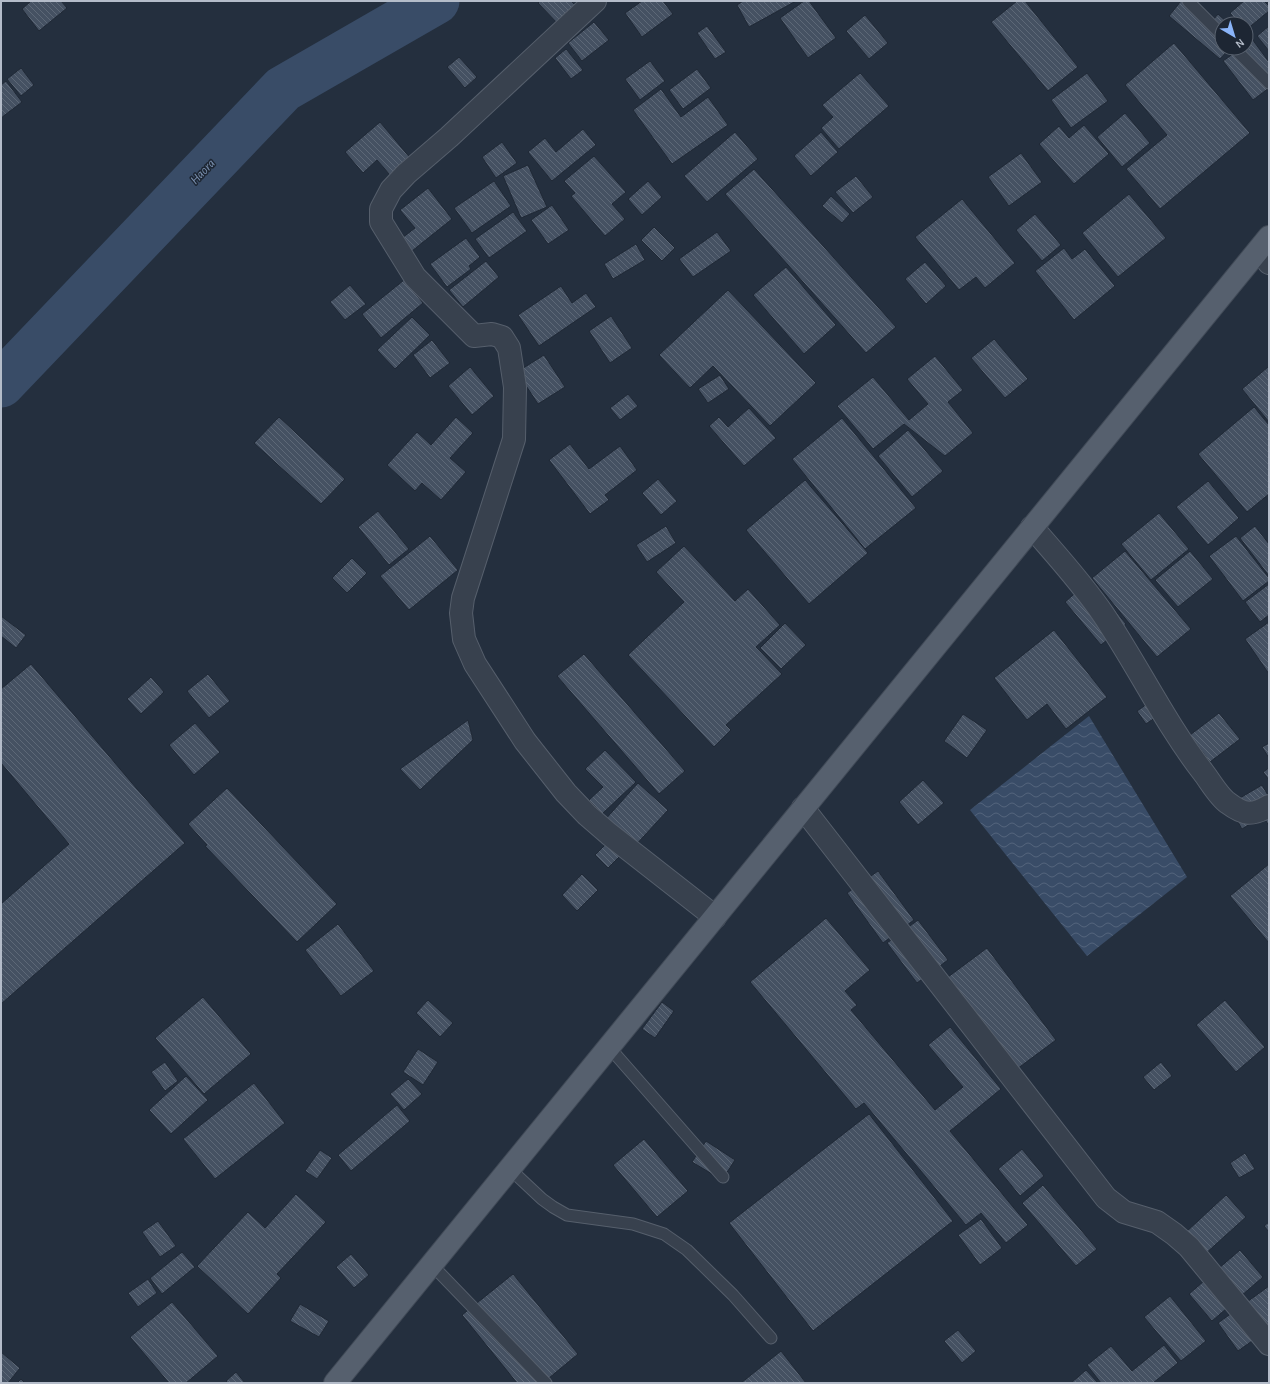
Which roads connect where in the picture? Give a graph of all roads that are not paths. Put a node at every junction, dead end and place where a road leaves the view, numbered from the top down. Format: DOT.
graph roads {
  1 [pos="595,1"];
  2 [pos="1188,1"];
  3 [pos="1214,27"];
  4 [pos="1242,56"];
  5 [pos="1269,83"];
  6 [pos="1266,250"];
  7 [pos="1032,528"];
  8 [pos="1269,806"];
  9 [pos="803,808"];
  10 [pos="715,917"];
  11 [pos="609,1047"];
  12 [pos="510,1169"];
  13 [pos="723,1177"];
  14 [pos="432,1265"];
  15 [pos="771,1338"];
  16 [pos="1269,1344"];
  17 [pos="335,1383"];
  18 [pos="546,1383"];
  1 -- 10 [label="street"];
  2 -- 3 [label="lane"];
  4 -- 5 [label="lane"];
  6 -- 7 [label="main road"];
  7 -- 8 [label="street"];
  7 -- 9 [label="main road"];
  9 -- 10 [label="main road"];
  9 -- 16 [label="street"];
  10 -- 11 [label="main road"];
  11 -- 12 [label="main road"];
  11 -- 13 [label="lane"];
  12 -- 14 [label="main road"];
  12 -- 15 [label="lane"];
  14 -- 17 [label="main road"];
  14 -- 18 [label="lane"];
}
